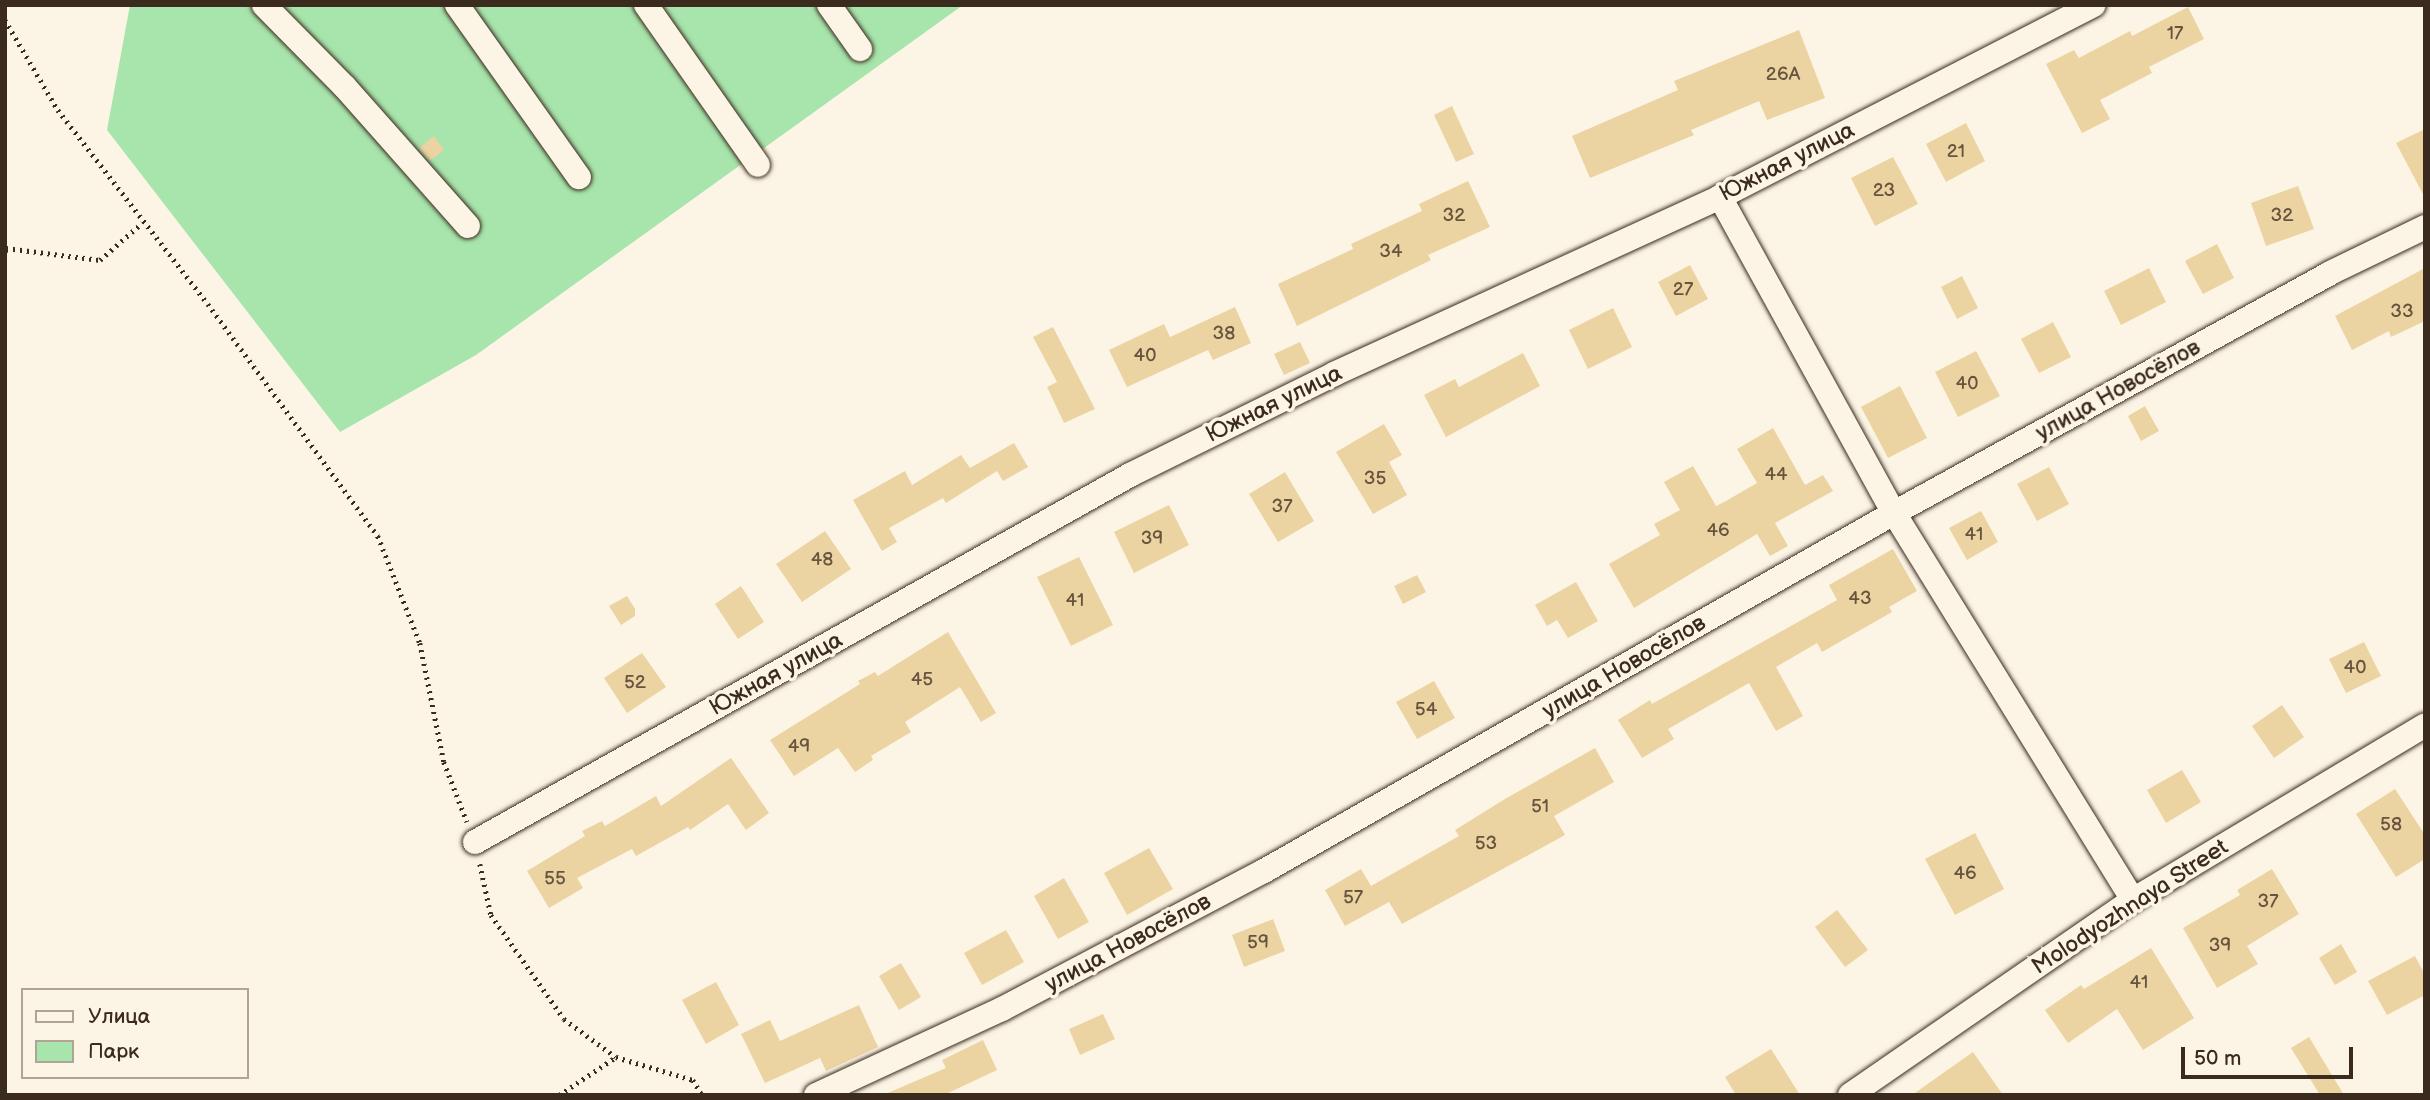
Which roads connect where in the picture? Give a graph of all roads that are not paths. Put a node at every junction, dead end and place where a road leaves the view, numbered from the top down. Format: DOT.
graph roads {
  1 [pos="264,5"];
  2 [pos="457,5"];
  3 [pos="646,5"];
  4 [pos="829,5"];
  5 [pos="2094,5"];
  6 [pos="860,49"];
  7 [pos="758,165"];
  8 [pos="579,177"];
  9 [pos="1720,197"];
  10 [pos="468,226"];
  11 [pos="2425,226"];
  12 [pos="1894,513"];
  13 [pos="2422,733"];
  14 [pos="475,842"];
  15 [pos="2133,900"];
  16 [pos="816,1095"];
  17 [pos="1850,1095"];
  1 -- 10 [label="street"];
  2 -- 8 [label="street"];
  3 -- 7 [label="street"];
  4 -- 6 [label="street"];
  5 -- 9 [label="street, Южная улица"];
  9 -- 12 [label="street"];
  9 -- 14 [label="street, Южная улица"];
  11 -- 12 [label="street, улица Новосёлов"];
  12 -- 15 [label="street"];
  12 -- 16 [label="street, улица Новосёлов"];
  13 -- 15 [label="street, Molodyozhnaya Street"];
  15 -- 17 [label="street, Molodyozhnaya Street"];
}
